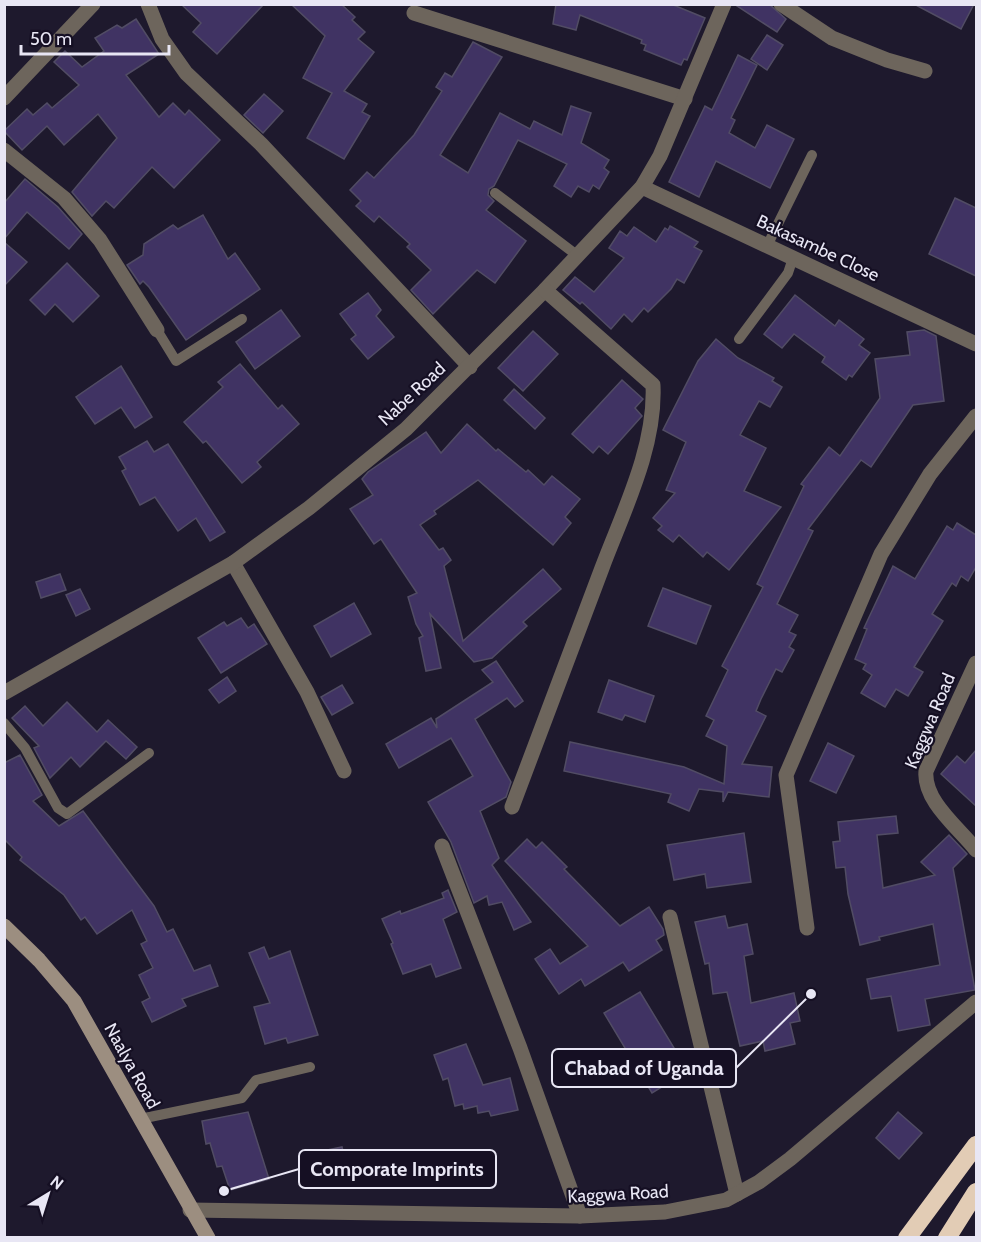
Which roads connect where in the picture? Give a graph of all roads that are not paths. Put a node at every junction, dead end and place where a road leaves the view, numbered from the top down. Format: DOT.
graph roads {
  1 [pos="93,4"];
  2 [pos="148,4"];
  3 [pos="724,4"];
  4 [pos="781,4"];
  5 [pos="414,13"];
  6 [pos="926,71"];
  7 [pos="4,98"];
  8 [pos="685,99"];
  9 [pos="4,150"];
  10 [pos="812,155"];
  11 [pos="642,187"];
  12 [pos="495,193"];
  13 [pos="767,246"];
  14 [pos="578,256"];
  15 [pos="793,258"];
  16 [pos="545,290"];
  17 [pos="242,319"];
  18 [pos="157,330"];
  19 [pos="739,339"];
  20 [pos="976,344"];
  21 [pos="470,367"];
  22 [pos="976,416"];
  23 [pos="233,563"];
  24 [pos="976,663"];
  25 [pos="4,693"];
  26 [pos="4,723"];
  27 [pos="149,753"];
  28 [pos="344,771"];
  29 [pos="512,807"];
  30 [pos="442,846"];
  31 [pos="976,850"];
  32 [pos="670,917"];
  33 [pos="4,926"];
  34 [pos="807,928"];
  35 [pos="976,1002"];
  36 [pos="310,1067"];
  37 [pos="140,1119"];
  38 [pos="976,1145"];
  39 [pos="976,1192"];
  40 [pos="737,1194"];
  41 [pos="190,1210"];
  42 [pos="580,1216"];
  43 [pos="208,1238"];
  44 [pos="907,1238"];
  45 [pos="947,1238"];
  1 -- 7 [label="street"];
  2 -- 21 [label="street"];
  3 -- 8 [label="street, Nabe Road"];
  4 -- 6 [label="street"];
  5 -- 8 [label="street"];
  8 -- 11 [label="street, Nabe Road"];
  9 -- 18 [label="street"];
  10 -- 13 [label="lane"];
  11 -- 13 [label="street, Bakasambe Close"];
  11 -- 14 [label="street, Nabe Road"];
  12 -- 14 [label="lane"];
  13 -- 15 [label="street, Bakasambe Close"];
  14 -- 16 [label="street, Nabe Road"];
  15 -- 19 [label="lane"];
  15 -- 20 [label="street, Bakasambe Close"];
  16 -- 21 [label="street, Nabe Road"];
  16 -- 29 [label="street"];
  17 -- 18 [label="lane"];
  21 -- 23 [label="street, Nabe Road"];
  22 -- 34 [label="street"];
  23 -- 25 [label="street, Nabe Road"];
  23 -- 28 [label="street"];
  24 -- 31 [label="street, Kaggwa Road"];
  26 -- 27 [label="lane"];
  30 -- 42 [label="street"];
  32 -- 40 [label="street"];
  33 -- 37 [label="main road, Naalya Road"];
  35 -- 40 [label="street, Kaggwa Road"];
  36 -- 37 [label="lane"];
  37 -- 41 [label="main road, Naalya Road"];
  38 -- 44 [label="highway"];
  39 -- 45 [label="highway"];
  40 -- 42 [label="street, Kaggwa Road"];
  41 -- 42 [label="street, Kaggwa Road"];
  41 -- 43 [label="main road, Naalya Road"];
}
